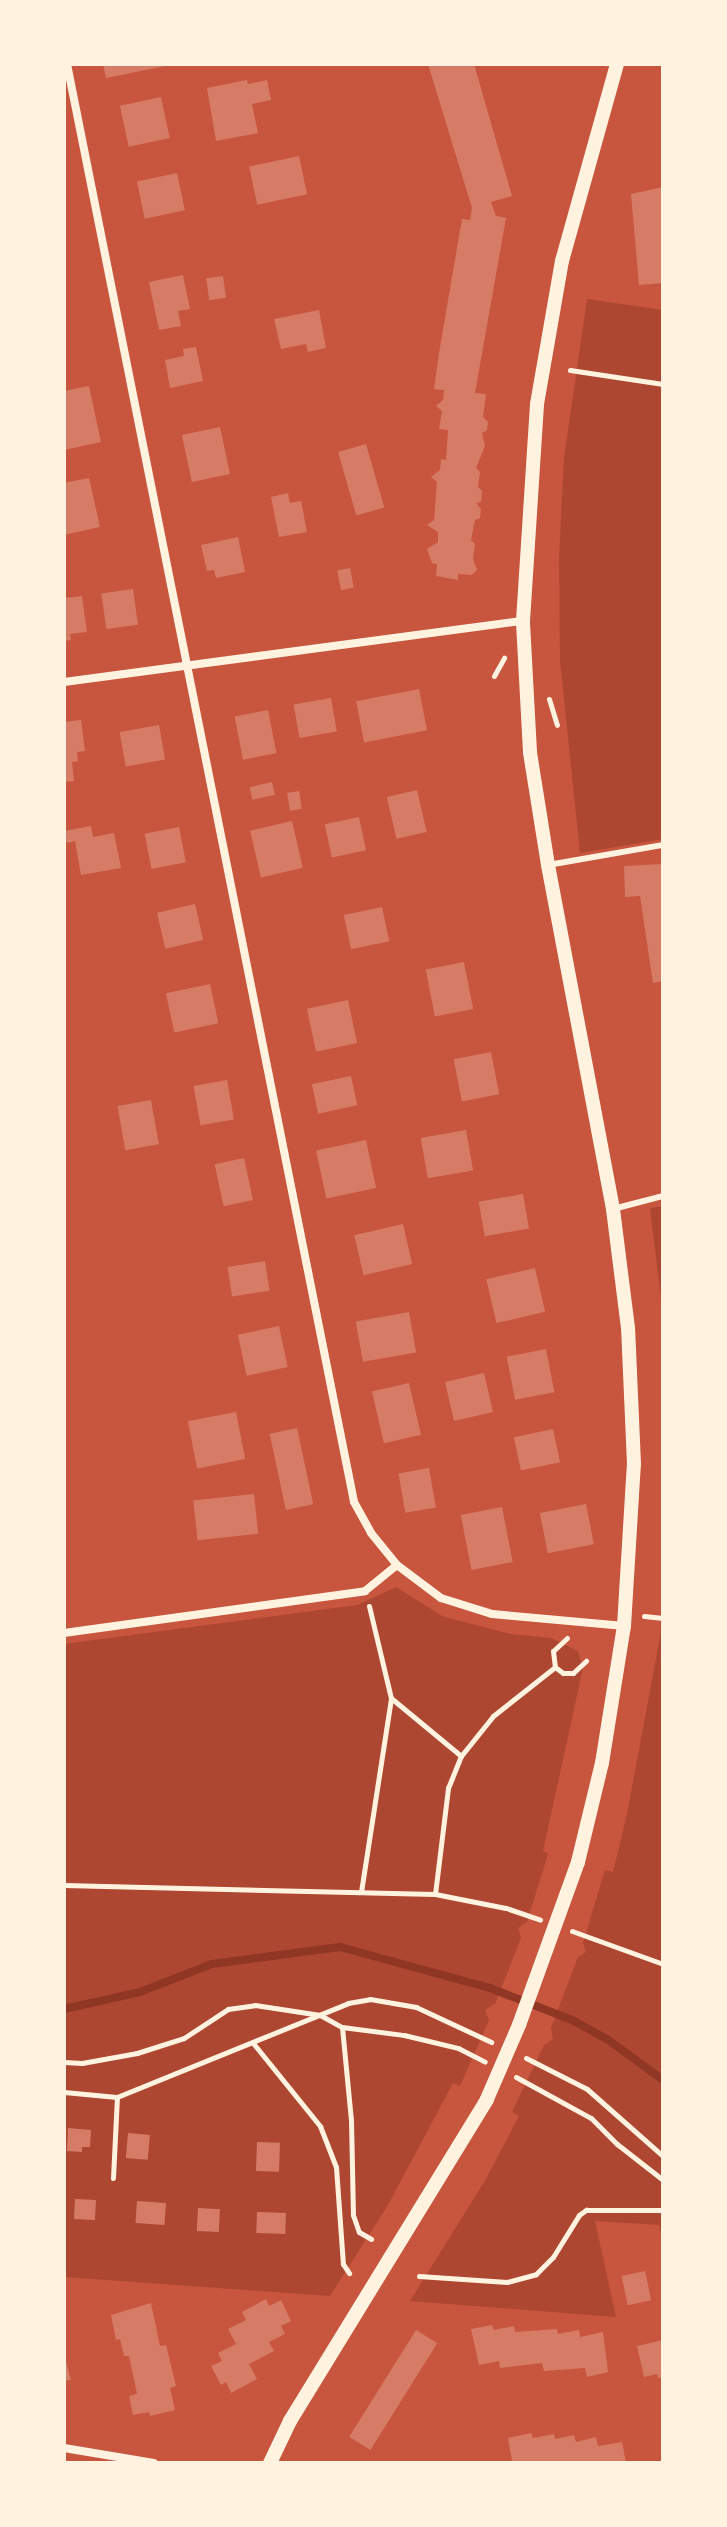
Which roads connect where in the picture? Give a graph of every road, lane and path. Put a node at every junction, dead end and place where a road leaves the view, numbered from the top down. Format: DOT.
graph roads {
  1 [pos="67,64"];
  2 [pos="617,64"];
  3 [pos="570,370"];
  4 [pos="663,384"];
  5 [pos="523,621"];
  6 [pos="187,665"];
  7 [pos="64,682"];
  8 [pos="663,845"];
  9 [pos="548,865"];
  10 [pos="663,1196"];
  11 [pos="613,1209"];
  12 [pos="397,1565"];
  13 [pos="379,1600"];
  14 [pos="624,1626"];
  15 [pos="64,1633"];
  16 [pos="568,1638"];
  17 [pos="586,1661"];
  18 [pos="555,1667"];
  19 [pos="391,1698"];
  20 [pos="461,1756"];
  21 [pos="64,1885"];
  22 [pos="361,1892"];
  23 [pos="435,1894"];
  24 [pos="527,1915"];
  25 [pos="588,1937"];
  26 [pos="663,1964"];
  27 [pos="320,2015"];
  28 [pos="480,2036"];
  29 [pos="253,2042"];
  30 [pos="64,2062"];
  31 [pos="539,2065"];
  32 [pos="64,2092"];
  33 [pos="117,2097"];
  34 [pos="663,2156"];
  35 [pos="113,2178"];
  36 [pos="663,2210"];
  37 [pos="371,2239"];
  38 [pos="349,2273"];
  39 [pos="419,2276"];
  40 [pos="64,2448"];
  41 [pos="154,2463"];
  42 [pos="270,2463"];
  1 -- 6 [label="street"];
  2 -- 5 [label="street"];
  3 -- 4 [label="path"];
  5 -- 6 [label="street"];
  5 -- 9 [label="street"];
  6 -- 7 [label="street"];
  6 -- 12 [label="street"];
  8 -- 9 [label="lane"];
  9 -- 11 [label="street"];
  10 -- 11 [label="lane"];
  11 -- 14 [label="street"];
  12 -- 14 [label="street"];
  12 -- 15 [label="street"];
  13 -- 19 [label="path"];
  14 -- 42 [label="street"];
  16 -- 18 [label="path"];
  17 -- 18 [label="path"];
  18 -- 20 [label="path"];
  19 -- 20 [label="path"];
  19 -- 22 [label="path"];
  20 -- 23 [label="path"];
  21 -- 22 [label="path"];
  22 -- 23 [label="path"];
  23 -- 24 [label="path"];
  25 -- 26 [label="path"];
  27 -- 28 [label="path"];
  27 -- 29 [label="path"];
  27 -- 30 [label="path"];
  27 -- 37 [label="path"];
  29 -- 33 [label="path"];
  29 -- 38 [label="path"];
  31 -- 34 [label="path"];
  32 -- 33 [label="path"];
  33 -- 35 [label="path"];
  36 -- 39 [label="path"];
  40 -- 41 [label="street"];
}
